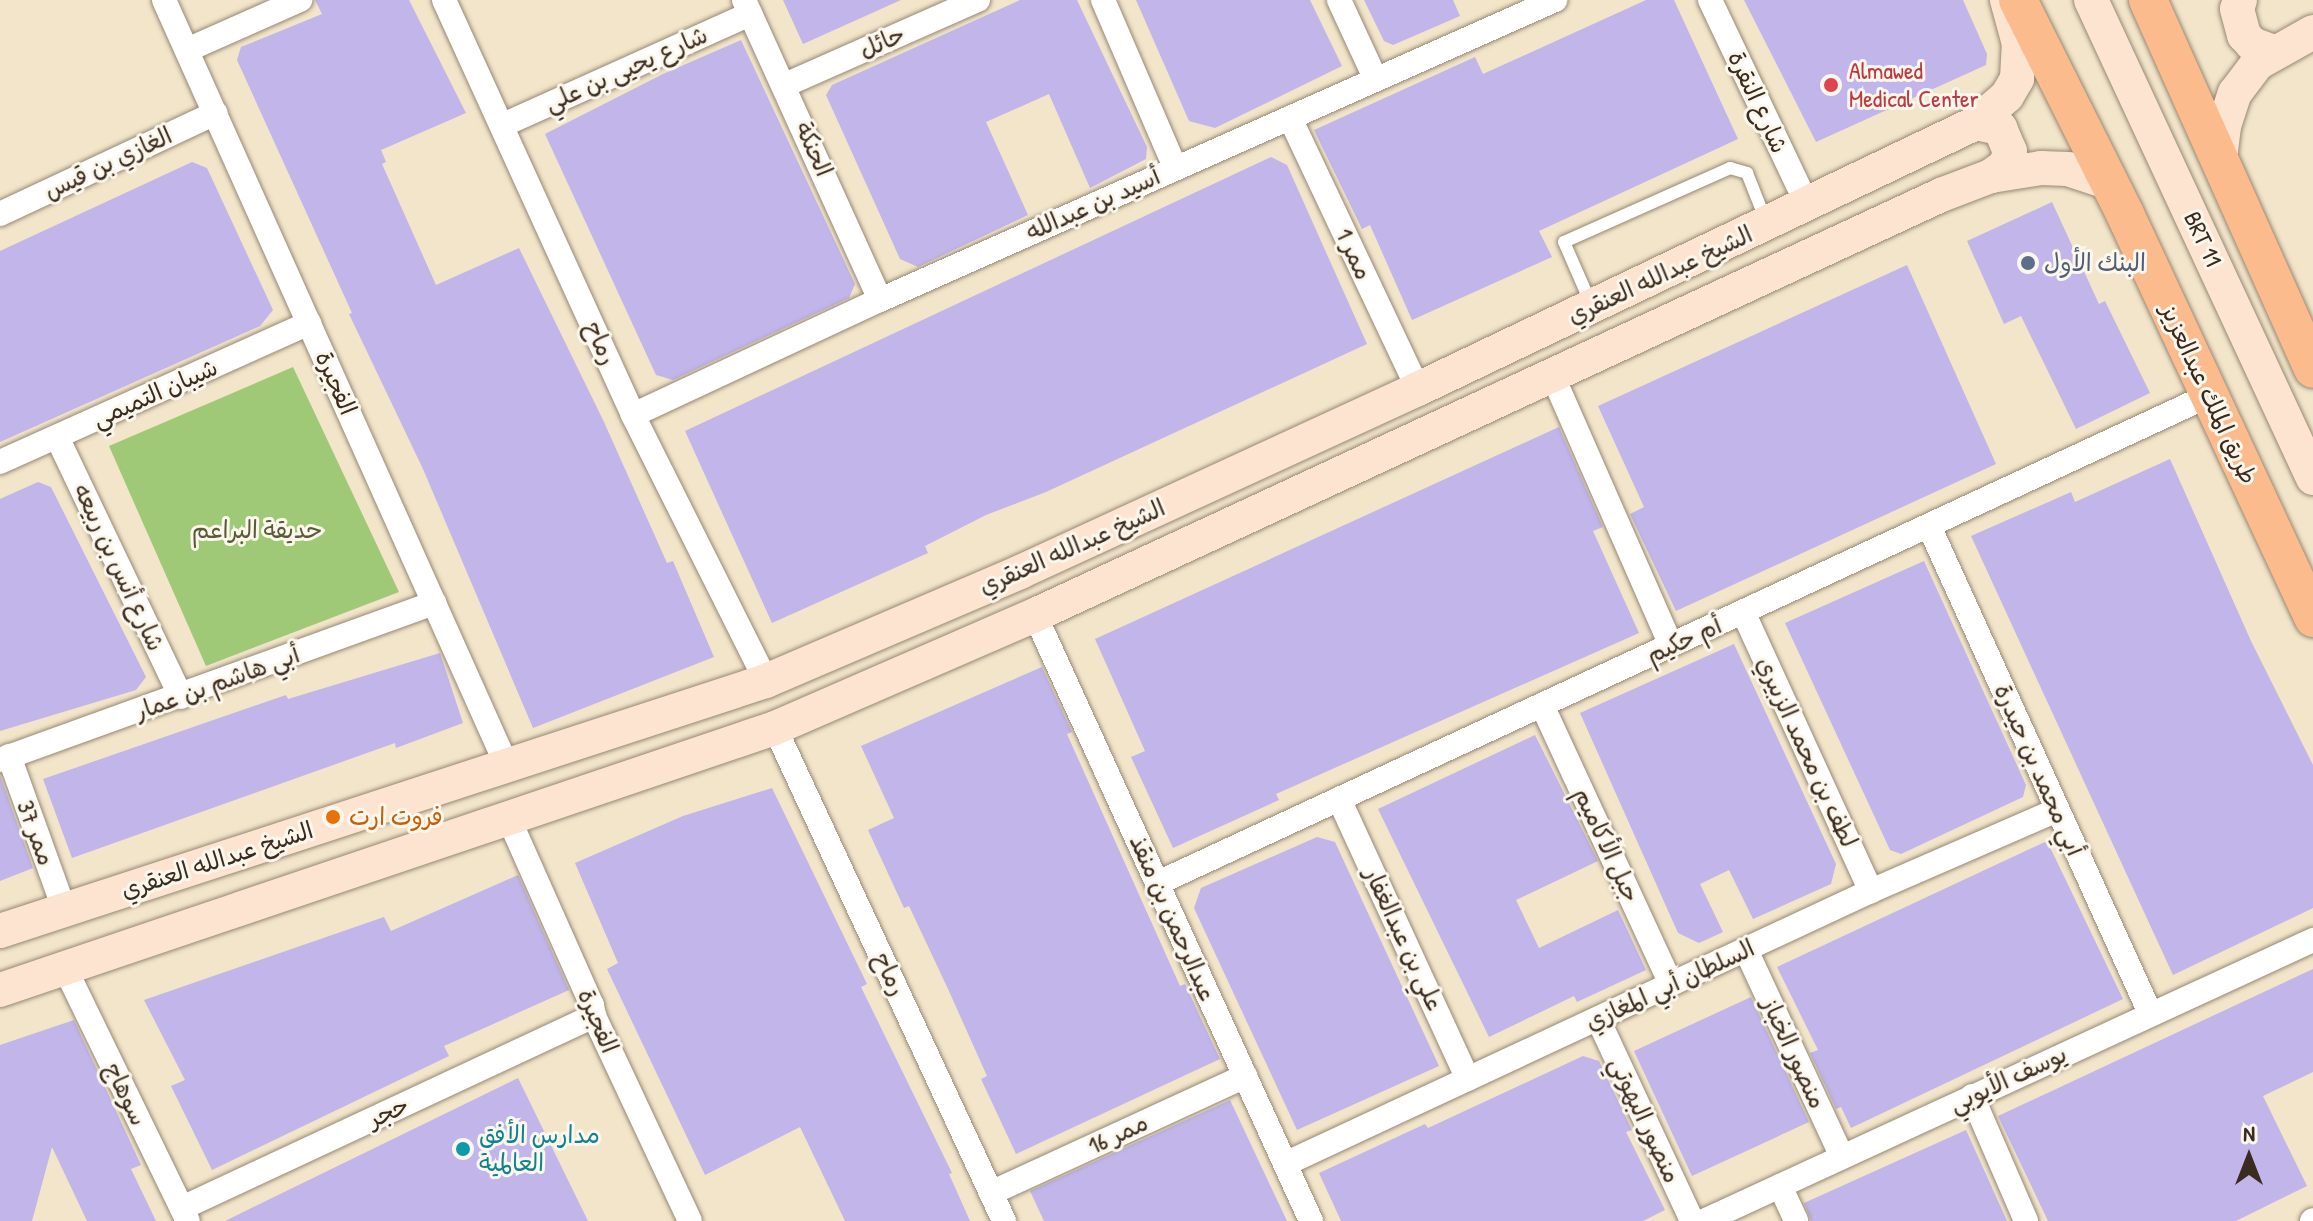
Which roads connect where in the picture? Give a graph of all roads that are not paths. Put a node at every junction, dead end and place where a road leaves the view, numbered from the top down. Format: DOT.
graph roads {
  1 [pos="164,0"];
  2 [pos="300,0"];
  3 [pos="444,0"];
  4 [pos="978,0"];
  5 [pos="1103,0"];
  6 [pos="1339,0"];
  7 [pos="1555,0"];
  8 [pos="1710,0"];
  9 [pos="2007,0"];
  10 [pos="2018,0"];
  11 [pos="2091,0"];
  12 [pos="2148,0"];
  13 [pos="2240,0"];
  14 [pos="747,7"];
  15 [pos="2313,32"];
  16 [pos="187,50"];
  17 [pos="2274,52"];
  18 [pos="1375,78"];
  19 [pos="785,85"];
  20 [pos="216,113"];
  21 [pos="1290,118"];
  22 [pos="1976,123"];
  23 [pos="503,125"];
  24 [pos="2220,159"];
  25 [pos="1175,167"];
  26 [pos="1991,176"];
  27 [pos="2110,183"];
  28 [pos="1807,204"];
  29 [pos="0,214"];
  30 [pos="1767,224"];
  31 [pos="880,300"];
  32 [pos="1592,308"];
  33 [pos="309,323"];
  34 [pos="2313,369"];
  35 [pos="1551,372"];
  36 [pos="1418,389"];
  37 [pos="2210,395"];
  38 [pos="633,415"];
  39 [pos="57,437"];
  40 [pos="0,462"];
  41 [pos="2313,478"];
  42 [pos="1929,526"];
  43 [pos="434,603"];
  44 [pos="1744,614"];
  45 [pos="1035,615"];
  46 [pos="2313,618"];
  47 [pos="1671,645"];
  48 [pos="766,681"];
  49 [pos="181,697"];
  50 [pos="1542,705"];
  51 [pos="775,728"];
  52 [pos="4,758"];
  53 [pos="507,766"];
  54 [pos="1339,799"];
  55 [pos="2057,810"];
  56 [pos="509,819"];
  57 [pos="1158,883"];
  58 [pos="1871,891"];
  59 [pos="64,909"];
  60 [pos="0,931"];
  61 [pos="2313,940"];
  62 [pos="1746,950"];
  63 [pos="65,968"];
  64 [pos="1671,984"];
  65 [pos="0,990"];
  66 [pos="2150,1013"];
  67 [pos="594,1016"];
  68 [pos="1598,1019"];
  69 [pos="1245,1076"];
  70 [pos="1468,1079"];
  71 [pos="1972,1096"];
  72 [pos="1842,1157"];
  73 [pos="1285,1164"];
  74 [pos="1780,1186"];
  75 [pos="991,1193"];
  76 [pos="185,1215"];
  77 [pos="690,1221"];
  78 [pos="1004,1221"];
  79 [pos="1311,1221"];
  80 [pos="1692,1221"];
  81 [pos="1704,1221"];
  82 [pos="1796,1221"];
  83 [pos="2026,1221"];
  1 -- 16 [label="street, الفجيرة"];
  2 -- 16 [label="street"];
  3 -- 23 [label="street, رماح"];
  4 -- 19 [label="street, حائل"];
  5 -- 25 [label="street"];
  6 -- 18 [label="street"];
  7 -- 18 [label="street, أسيد بن عبدالله"];
  8 -- 28 [label="street, شارع النقرة"];
  9 -- 22 [label="street, الشيخ عبدالله العنقري"];
  10 -- 27 [label="main road, طريق الملك عبدالعزيز"];
  11 -- 41 [label="street, BRT 11"];
  12 -- 24 [label="main road"];
  13 -- 17 [label="street"];
  14 -- 19 [label="street, الحنكة"];
  14 -- 23 [label="street, شارع يحيى بن علي"];
  15 -- 17 [label="street"];
  16 -- 20 [label="street, الفجيرة"];
  17 -- 24 [label="street"];
  18 -- 21 [label="street, أسيد بن عبدالله"];
  19 -- 31 [label="street, الحنكة"];
  20 -- 29 [label="street, الغازي بن قيس"];
  20 -- 33 [label="street, الفجيرة"];
  21 -- 25 [label="street, أسيد بن عبدالله"];
  21 -- 36 [label="street, ممر 1"];
  22 -- 26 [label="street"];
  22 -- 28 [label="street, الشيخ عبدالله العنقري"];
  23 -- 38 [label="street, رماح"];
  24 -- 34 [label="main road"];
  25 -- 31 [label="street, أسيد بن عبدالله"];
  26 -- 27 [label="street, الشيخ عبدالله العنقري"];
  26 -- 35 [label="street, الشيخ عبدالله العنقري"];
  27 -- 37 [label="main road, طريق الملك عبدالعزيز"];
  28 -- 30 [label="street, الشيخ عبدالله العنقري"];
  30 -- 32 [label="street, الشيخ عبدالله العنقري"];
  30 -- 32 [label="lane"];
  31 -- 38 [label="street, أسيد بن عبدالله"];
  32 -- 36 [label="street, الشيخ عبدالله العنقري"];
  33 -- 39 [label="street, شيبان التميمي"];
  33 -- 43 [label="street, الفجيرة"];
  35 -- 45 [label="street, الشيخ عبدالله العنقري"];
  35 -- 47 [label="street"];
  36 -- 48 [label="street, الشيخ عبدالله العنقري"];
  37 -- 42 [label="street, أم حكيم"];
  37 -- 46 [label="main road, طريق الملك عبدالعزيز"];
  38 -- 48 [label="street, رماح"];
  39 -- 40 [label="street, شيبان التميمي"];
  39 -- 49 [label="street, شارع أنس بن ربيعه"];
  42 -- 44 [label="street, أم حكيم"];
  42 -- 55 [label="street, أبي محمد بن حيدرة"];
  43 -- 49 [label="street, أبي هاشم بن عمار"];
  43 -- 53 [label="street, الفجيرة"];
  44 -- 47 [label="street, أم حكيم"];
  44 -- 58 [label="street, لطف بن محمد الزبيري"];
  45 -- 51 [label="street, الشيخ عبدالله العنقري"];
  45 -- 57 [label="street, عبدالرحمن بن منقذ"];
  47 -- 50 [label="street, أم حكيم"];
  48 -- 53 [label="street, الشيخ عبدالله العنقري"];
  49 -- 52 [label="street, أبي هاشم بن عمار"];
  50 -- 54 [label="street, أم حكيم"];
  50 -- 64 [label="street, جبل الأكاميم"];
  51 -- 56 [label="street, الشيخ عبدالله العنقري"];
  51 -- 75 [label="street, رماح"];
  52 -- 59 [label="street, ممر 37"];
  53 -- 59 [label="street, الشيخ عبدالله العنقري"];
  54 -- 57 [label="street, أم حكيم"];
  54 -- 70 [label="street, علي بن عبدالغفار"];
  55 -- 58 [label="street, السلطان أبي المغازي"];
  55 -- 66 [label="street, أبي محمد بن حيدرة"];
  56 -- 63 [label="street, الشيخ عبدالله العنقري"];
  56 -- 67 [label="street, الفجيرة"];
  57 -- 69 [label="street, عبدالرحمن بن منقذ"];
  58 -- 62 [label="street, السلطان أبي المغازي"];
  59 -- 60 [label="street, الشيخ عبدالله العنقري"];
  61 -- 66 [label="street, يوسف الأيوبي"];
  62 -- 64 [label="street, السلطان أبي المغازي"];
  62 -- 72 [label="street, منصور الخباز"];
  63 -- 65 [label="street, الشيخ عبدالله العنقري"];
  63 -- 76 [label="street, سوهاج"];
  64 -- 68 [label="street, السلطان أبي المغازي"];
  66 -- 71 [label="street, يوسف الأيوبي"];
  67 -- 76 [label="street, حجر"];
  67 -- 77 [label="street, الفجيرة"];
  68 -- 70 [label="street, السلطان أبي المغازي"];
  68 -- 80 [label="street, منصور البهوتي"];
  69 -- 73 [label="street, عبدالرحمن بن منقذ"];
  69 -- 75 [label="street, ممر 16"];
  70 -- 73 [label="street, السلطان أبي المغازي"];
  71 -- 72 [label="street, يوسف الأيوبي"];
  71 -- 83 [label="street"];
  72 -- 74 [label="street, يوسف الأيوبي"];
  73 -- 79 [label="street, عبدالرحمن بن منقذ"];
  74 -- 81 [label="street, يوسف الأيوبي"];
  74 -- 82 [label="street"];
  75 -- 78 [label="street, رماح"];
}
